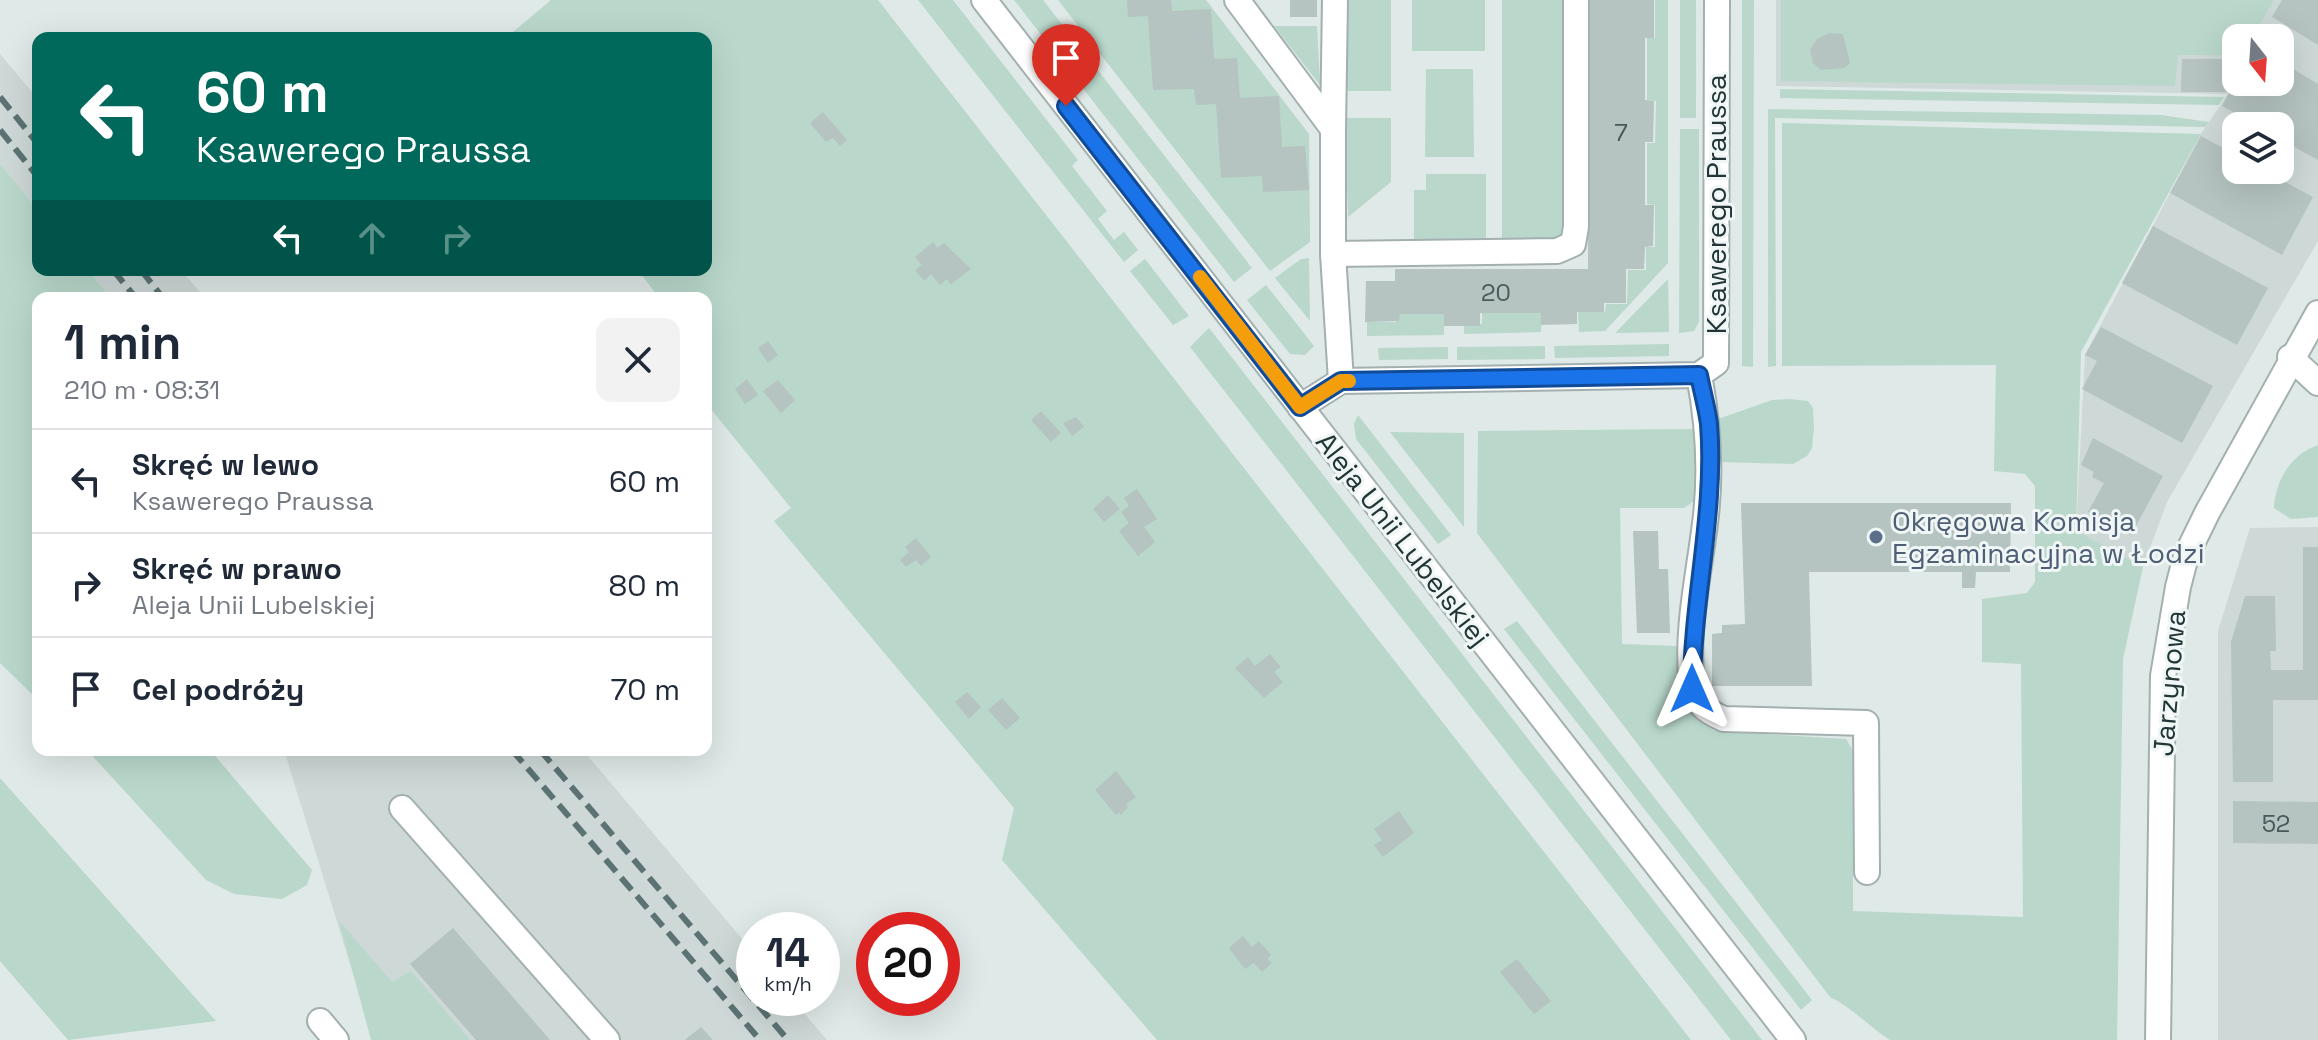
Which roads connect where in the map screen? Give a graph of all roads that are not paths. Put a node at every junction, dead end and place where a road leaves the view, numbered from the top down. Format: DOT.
graph roads {
  1 [pos="984,0"];
  2 [pos="1237,0"];
  3 [pos="1335,0"];
  4 [pos="1576,0"];
  5 [pos="1717,0"];
  6 [pos="1333,129"];
  7 [pos="1333,254"];
  8 [pos="2318,313"];
  9 [pos="2290,357"];
  10 [pos="1699,375"];
  11 [pos="1341,381"];
  12 [pos="2318,383"];
  13 [pos="1300,407"];
  14 [pos="402,808"];
  15 [pos="1867,872"];
  16 [pos="320,1021"];
  17 [pos="336,1040"];
  18 [pos="607,1040"];
  19 [pos="1793,1040"];
  20 [pos="2158,1040"];
  1 -- 13 [label="street, Aleja Unii Lubelskiej"];
  2 -- 6 [label="street"];
  3 -- 6 [label="street"];
  4 -- 7 [label="street"];
  5 -- 10 [label="street, Ksawerego Praussa"];
  6 -- 7 [label="street"];
  7 -- 11 [label="street"];
  8 -- 9 [label="street, Jarzynowa"];
  9 -- 12 [label="street"];
  9 -- 20 [label="street, Jarzynowa"];
  10 -- 11 [label="street, Ksawerego Praussa"];
  10 -- 15 [label="street"];
  11 -- 13 [label="street"];
  13 -- 19 [label="street, Aleja Unii Lubelskiej"];
  14 -- 18 [label="street"];
  16 -- 17 [label="street"];
}
